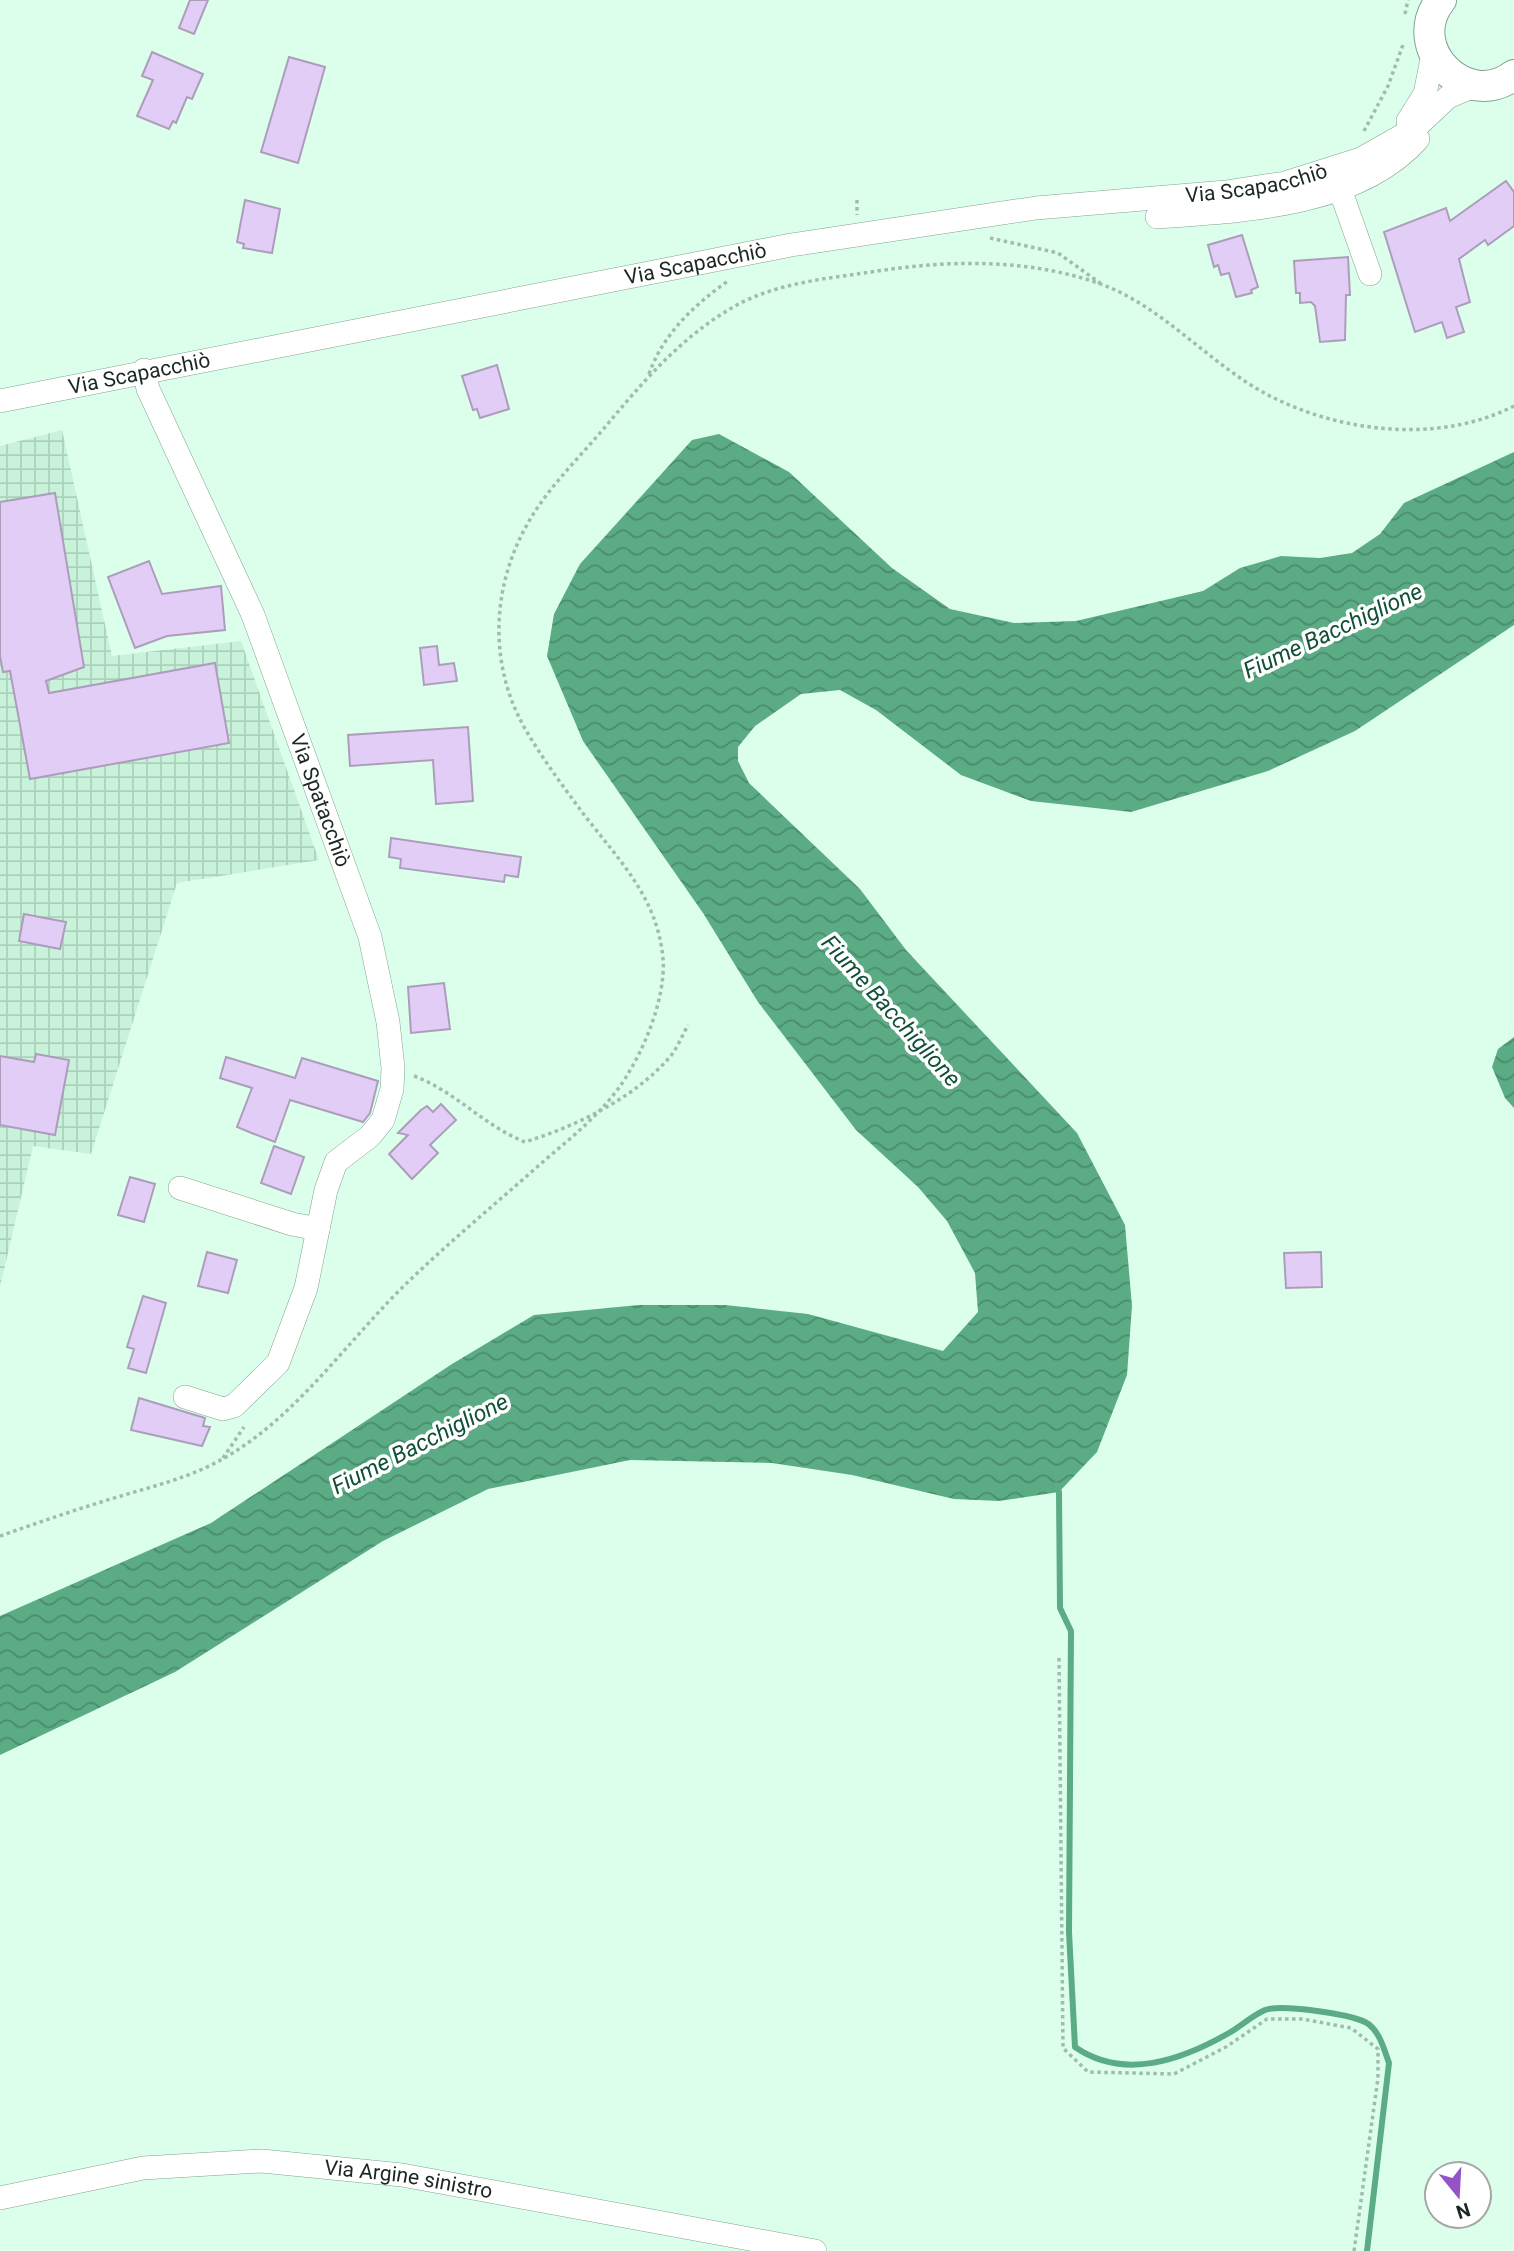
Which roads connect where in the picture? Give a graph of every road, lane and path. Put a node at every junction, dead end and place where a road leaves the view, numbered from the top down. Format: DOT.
graph roads {
  1 [pos="1433,6"];
  2 [pos="1433,54"];
  3 [pos="1514,75"];
  4 [pos="1484,86"];
  5 [pos="1418,139"];
  6 [pos="1392,144"];
  7 [pos="1336,178"];
  8 [pos="857,200"];
  9 [pos="1157,217"];
  10 [pos="857,218"];
  11 [pos="978,236"];
  12 [pos="1370,274"];
  13 [pos="729,280"];
  14 [pos="1102,284"];
  15 [pos="144,370"];
  16 [pos="649,375"];
  17 [pos="0,401"];
  18 [pos="1514,406"];
  19 [pos="688,1025"];
  20 [pos="393,1068"];
  21 [pos="602,1108"];
  22 [pos="180,1188"];
  23 [pos="318,1229"];
  24 [pos="185,1397"];
  25 [pos="0,1536"];
  26 [pos="1059,1658"];
  27 [pos="0,2198"];
  28 [pos="815,2251"];
  29 [pos="1354,2251"];
  1 -- 2 [label="main road"];
  2 -- 4 [label="main road"];
  2 -- 6 [label="street"];
  3 -- 4 [label="main road"];
  4 -- 6 [label="street, Via Scapacchiò"];
  5 -- 7 [label="street"];
  6 -- 7 [label="street, Via Scapacchiò"];
  7 -- 9 [label="street"];
  7 -- 12 [label="street"];
  7 -- 15 [label="street, Via Scapacchiò"];
  8 -- 10 [label="path"];
  11 -- 14 [label="path"];
  13 -- 16 [label="path"];
  14 -- 16 [label="path"];
  14 -- 18 [label="path"];
  15 -- 17 [label="street, Via Scapacchiò"];
  15 -- 20 [label="street, Via Spatacchiò"];
  16 -- 21 [label="path"];
  19 -- 21 [label="path"];
  20 -- 21 [label="path"];
  20 -- 23 [label="street, Via Spatacchiò"];
  21 -- 25 [label="path"];
  22 -- 23 [label="street"];
  23 -- 24 [label="street, Via Spatacchiò"];
  26 -- 29 [label="path"];
  27 -- 28 [label="street, Via Argine sinistro"];
}
